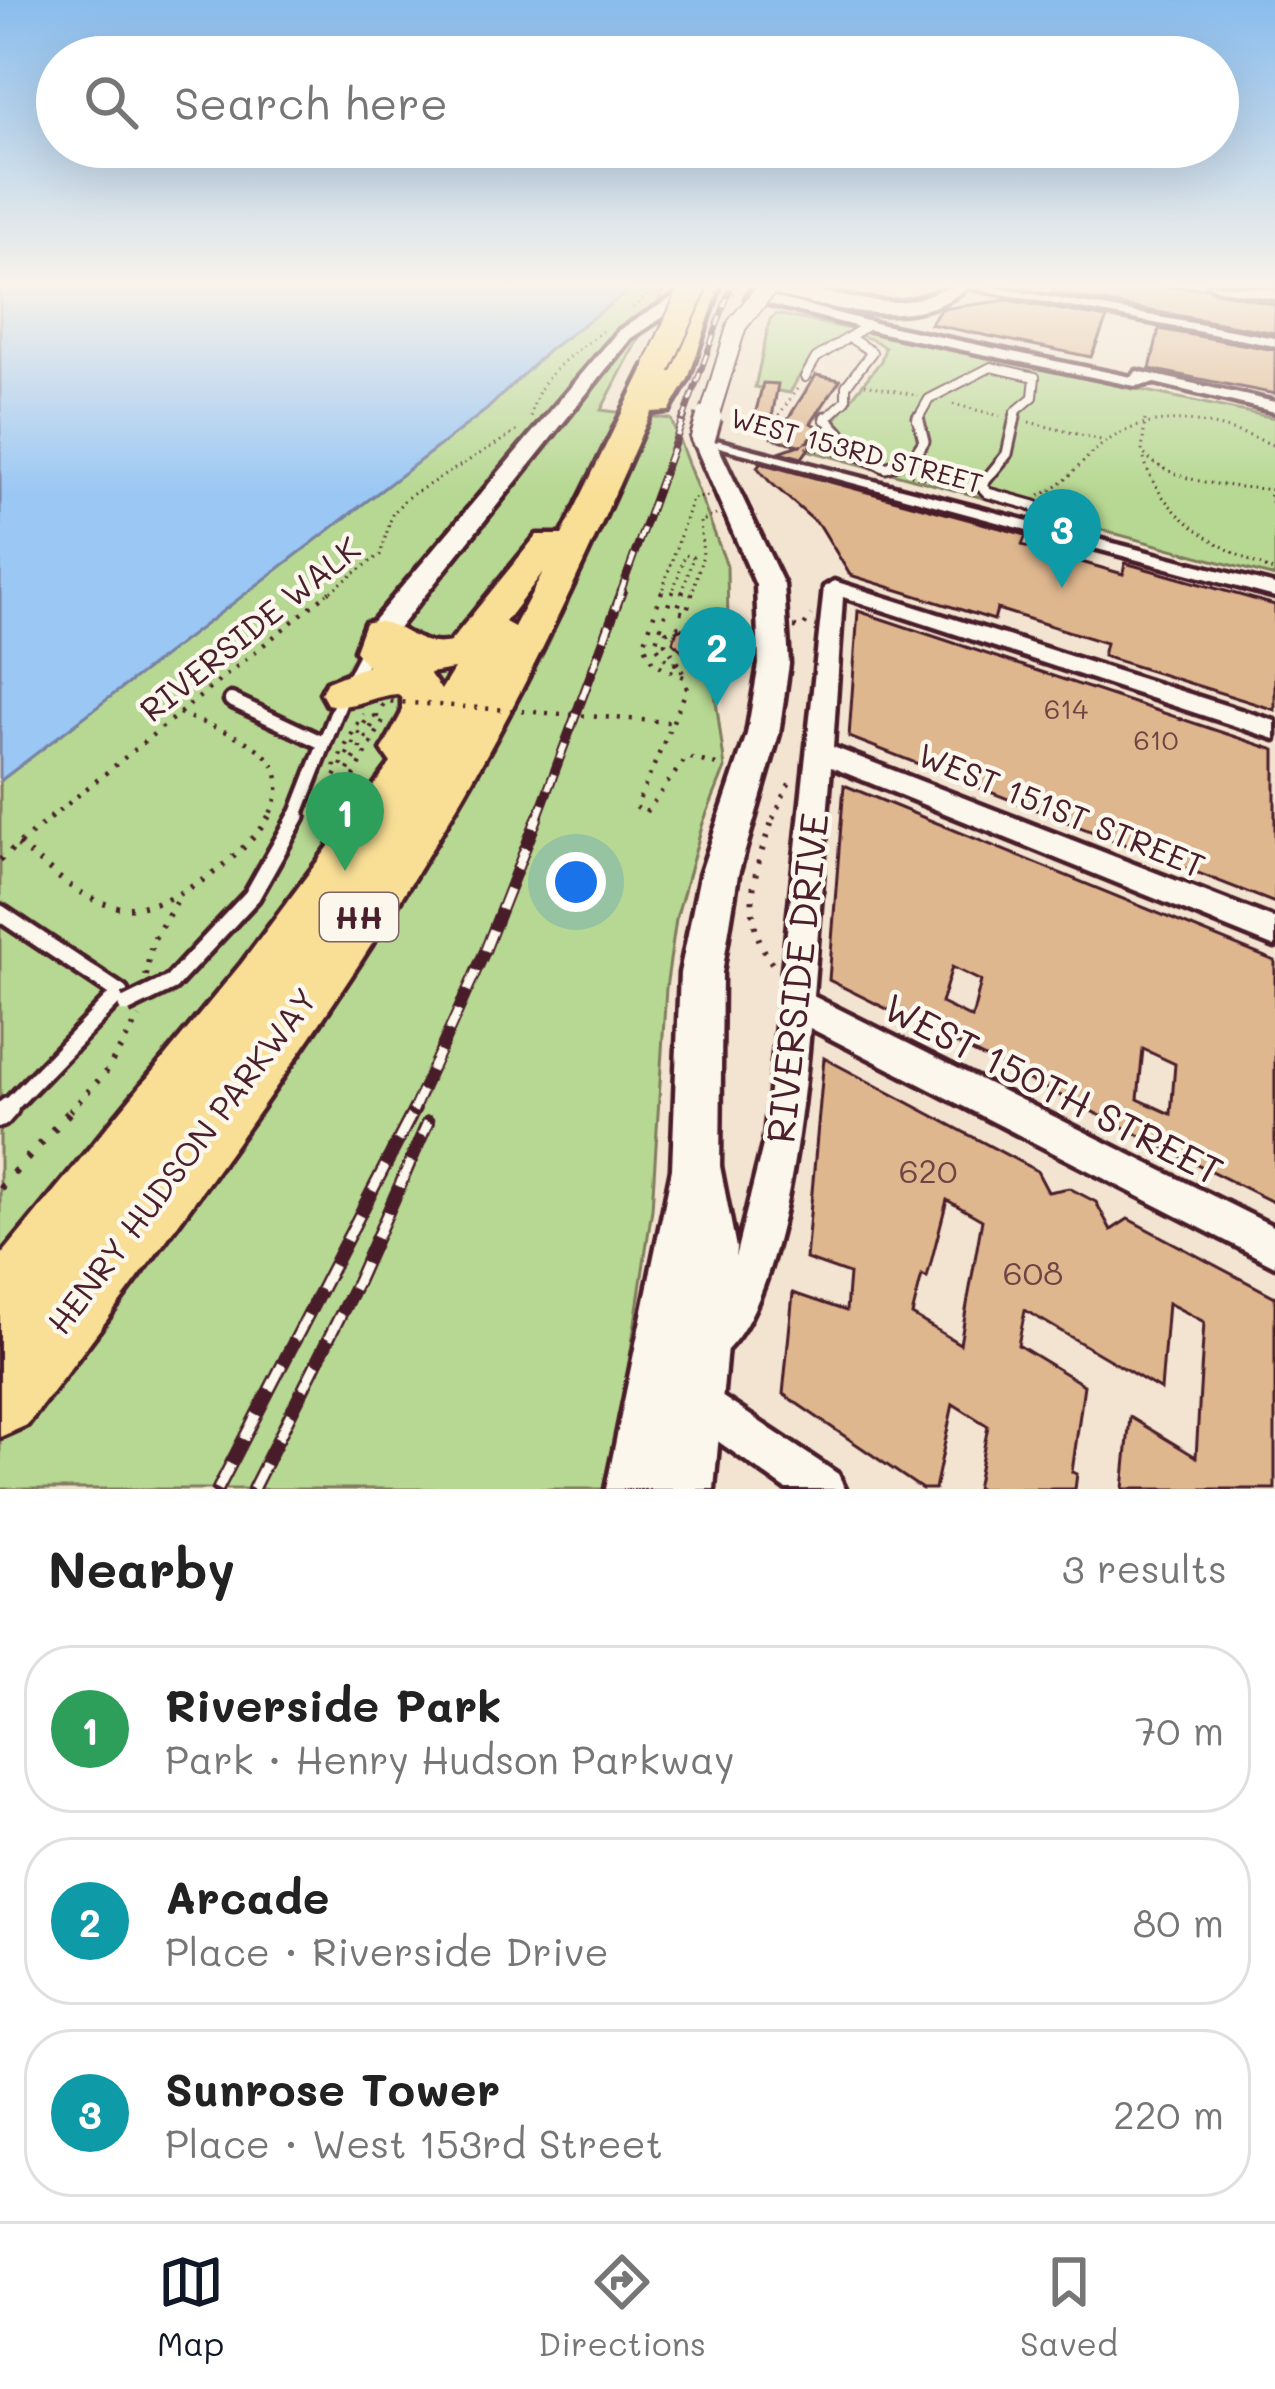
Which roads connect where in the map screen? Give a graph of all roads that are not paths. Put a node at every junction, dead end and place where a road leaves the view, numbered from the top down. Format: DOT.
graph roads {
  1 [pos="621,353"];
  2 [pos="626,353"];
  3 [pos="629,353"];
  4 [pos="683,353"];
  5 [pos="728,353"];
  6 [pos="820,353"];
  7 [pos="871,353"];
  8 [pos="1001,353"];
  9 [pos="1033,353"];
  10 [pos="805,377"];
  11 [pos="1151,380"];
  12 [pos="1275,406"];
  13 [pos="703,438"];
  14 [pos="618,453"];
  15 [pos="1035,526"];
  16 [pos="549,542"];
  17 [pos="1275,591"];
  18 [pos="379,633"];
  19 [pos="398,690"];
  20 [pos="343,694"];
  21 [pos="231,700"];
  22 [pos="1275,730"];
  23 [pos="321,742"];
  24 [pos="822,753"];
  25 [pos="331,821"];
  26 [pos="0,913"];
  27 [pos="1275,933"];
  28 [pos="129,1000"];
  29 [pos="796,1004"];
  30 [pos="0,1117"];
  31 [pos="1275,1247"];
  32 [pos="0,1313"];
  33 [pos="685,1377"];
  34 [pos="0,1398"];
  35 [pos="636,1489"];
  36 [pos="684,1489"];
  37 [pos="823,1489"];
  1 -- 18 [label="main road"];
  2 -- 16 [label="highway, HENRY HUDSON PARKWAY / HH"];
  3 -- 14 [label="highway, HENRY HUDSON PARKWAY / HH"];
  4 -- 14 [label="highway"];
  5 -- 13 [label="main road, bridge"];
  6 -- 10 [label="lane"];
  7 -- 15 [label="lane"];
  8 -- 11 [label="street"];
  9 -- 11 [label="street"];
  11 -- 12 [label="street"];
  13 -- 15 [label="street, WEST 153RD STREET"];
  13 -- 33 [label="main road, RIVERSIDE DRIVE"];
  14 -- 34 [label="highway, HENRY HUDSON PARKWAY / HH"];
  15 -- 17 [label="street, WEST 153RD STREET"];
  16 -- 18 [label="highway"];
  16 -- 25 [label="highway, HENRY HUDSON PARKWAY / HH"];
  18 -- 19 [label="highway"];
  18 -- 20 [label="lane"];
  19 -- 20 [label="highway"];
  19 -- 25 [label="highway"];
  20 -- 23 [label="lane"];
  21 -- 23 [label="lane"];
  22 -- 24 [label="street, RIVERSIDE DRIVE"];
  23 -- 28 [label="lane, bridge"];
  24 -- 27 [label="street, WEST 151ST STREET"];
  24 -- 29 [label="street, RIVERSIDE DRIVE"];
  25 -- 32 [label="highway, HENRY HUDSON PARKWAY / HH"];
  26 -- 28 [label="lane"];
  28 -- 30 [label="lane"];
  29 -- 31 [label="street, WEST 150TH STREET"];
  29 -- 33 [label="street, RIVERSIDE DRIVE"];
  33 -- 35 [label="main road, RIVERSIDE DRIVE"];
  33 -- 36 [label="main road, RIVERSIDE DRIVE"];
  33 -- 37 [label="street"];
}
